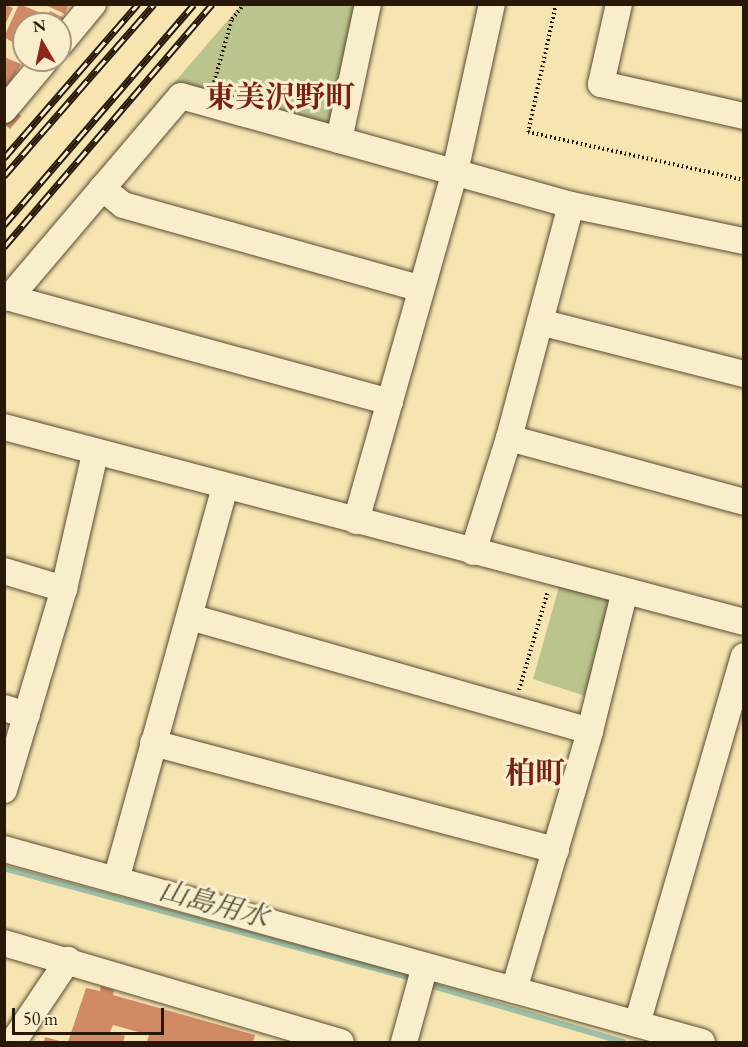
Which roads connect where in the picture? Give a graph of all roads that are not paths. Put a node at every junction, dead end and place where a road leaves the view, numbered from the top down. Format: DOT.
graph roads {
  1 [pos="93,4"];
  2 [pos="368,4"];
  3 [pos="492,4"];
  4 [pos="619,4"];
  5 [pos="72,29"];
  6 [pos="36,72"];
  7 [pos="4,110"];
  8 [pos="744,116"];
  9 [pos="339,140"];
  10 [pos="455,172"];
  11 [pos="102,188"];
  12 [pos="571,205"];
  13 [pos="744,241"];
  14 [pos="421,289"];
  15 [pos="540,322"];
  16 [pos="744,374"];
  17 [pos="390,402"];
  18 [pos="4,428"];
  19 [pos="509,438"];
  20 [pos="95,454"];
  21 [pos="225,487"];
  22 [pos="744,502"];
  23 [pos="356,521"];
  24 [pos="473,552"];
  25 [pos="4,572"];
  26 [pos="64,589"];
  27 [pos="625,591"];
  28 [pos="190,617"];
  29 [pos="744,621"];
  30 [pos="744,656"];
  31 [pos="16,712"];
  32 [pos="590,731"];
  33 [pos="153,743"];
  34 [pos="4,790"];
  35 [pos="4,849"];
  36 [pos="556,850"];
  37 [pos="116,880"];
  38 [pos="4,943"];
  39 [pos="68,960"];
  40 [pos="425,966"];
  41 [pos="514,990"];
  42 [pos="637,1024"];
  43 [pos="281,1035"];
  44 [pos="13,1042"];
  45 [pos="341,1042"];
  46 [pos="404,1042"];
  47 [pos="702,1042"];
  1 -- 5 [label="street"];
  2 -- 9 [label="street"];
  3 -- 10 [label="street"];
  4 -- 8 [label="street"];
  6 -- 7 [label="street"];
  9 -- 10 [label="street"];
  9 -- 11 [label="street"];
  10 -- 12 [label="street"];
  10 -- 14 [label="street"];
  11 -- 14 [label="street"];
  11 -- 17 [label="street"];
  12 -- 13 [label="street"];
  12 -- 15 [label="street"];
  14 -- 17 [label="street"];
  15 -- 16 [label="street"];
  15 -- 19 [label="street"];
  17 -- 23 [label="street"];
  18 -- 20 [label="street"];
  19 -- 22 [label="street"];
  19 -- 24 [label="street"];
  20 -- 21 [label="street"];
  20 -- 26 [label="street"];
  21 -- 23 [label="street"];
  21 -- 28 [label="street"];
  23 -- 24 [label="street"];
  24 -- 27 [label="street"];
  25 -- 26 [label="street"];
  26 -- 31 [label="street"];
  27 -- 29 [label="street"];
  27 -- 32 [label="street"];
  28 -- 32 [label="street"];
  28 -- 33 [label="street"];
  30 -- 42 [label="street"];
  31 -- 34 [label="street"];
  32 -- 36 [label="street"];
  33 -- 36 [label="street"];
  33 -- 37 [label="street"];
  35 -- 37 [label="street"];
  36 -- 41 [label="street"];
  37 -- 40 [label="street"];
  38 -- 39 [label="street"];
  39 -- 43 [label="street"];
  39 -- 44 [label="street"];
  40 -- 41 [label="street"];
  40 -- 46 [label="street"];
  41 -- 42 [label="street"];
  42 -- 47 [label="street"];
  43 -- 45 [label="street"];
}
